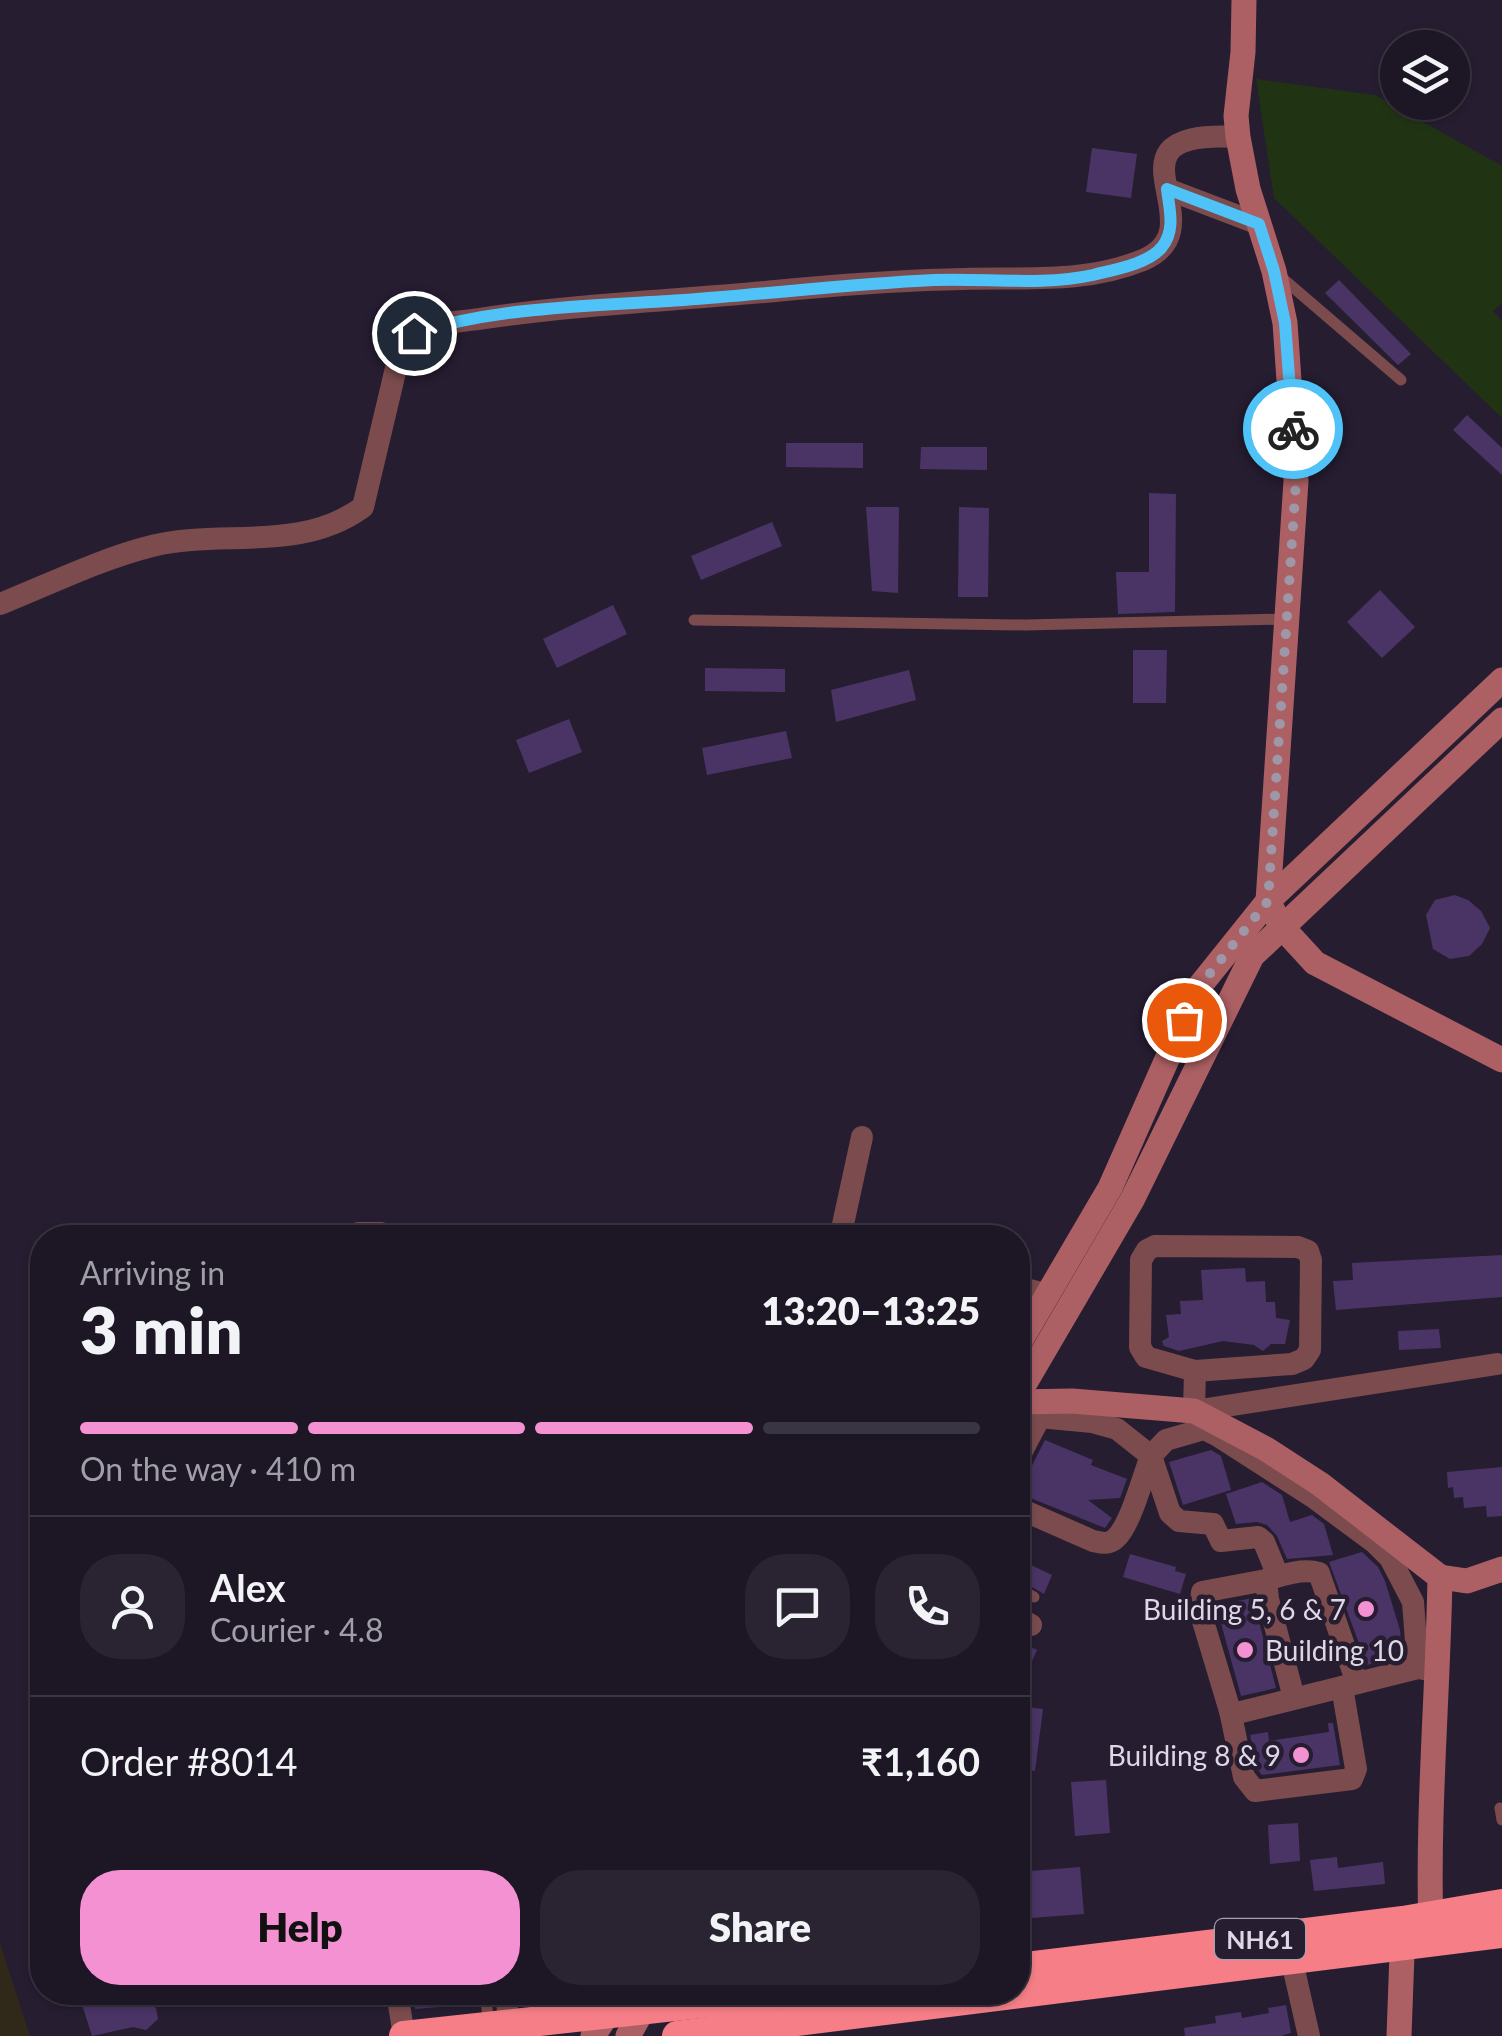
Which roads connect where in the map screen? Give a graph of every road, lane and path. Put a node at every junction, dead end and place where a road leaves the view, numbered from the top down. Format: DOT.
graph roads {
  1 [pos="1244,0"];
  2 [pos="1238,137"];
  3 [pos="1167,189"];
  4 [pos="1259,224"];
  5 [pos="1274,271"];
  6 [pos="1401,380"];
  7 [pos="0,604"];
  8 [pos="1287,618"];
  9 [pos="694,620"];
  10 [pos="1502,680"];
  11 [pos="1502,720"];
  12 [pos="1268,901"];
  13 [pos="1281,926"];
  14 [pos="1502,1060"];
  15 [pos="862,1137"];
  16 [pos="1121,1194"];
  17 [pos="843,1225"];
  18 [pos="1030,1290"];
  19 [pos="1048,1294"];
  20 [pos="1030,1325"];
  21 [pos="1497,1364"];
  22 [pos="1195,1371"];
  23 [pos="1030,1375"];
  24 [pos="1030,1399"];
  25 [pos="1194,1411"];
  26 [pos="1030,1416"];
  27 [pos="1151,1456"];
  28 [pos="1030,1513"];
  29 [pos="1502,1569"];
  30 [pos="1440,1577"];
  31 [pos="1272,1578"];
  32 [pos="1030,1595"];
  33 [pos="1034,1597"];
  34 [pos="1427,1670"];
  35 [pos="1350,1685"];
  36 [pos="1294,1698"];
  37 [pos="1230,1711"];
  38 [pos="1500,1909"];
  39 [pos="1417,1932"];
  40 [pos="1291,1957"];
  41 [pos="1030,1969"];
  42 [pos="1078,1974"];
  43 [pos="1030,1981"];
  44 [pos="399,2005"];
  45 [pos="495,2005"];
  46 [pos="692,2005"];
  47 [pos="878,2005"];
  48 [pos="625,2013"];
  49 [pos="504,2015"];
  50 [pos="404,2036"];
  51 [pos="677,2036"];
  52 [pos="1309,2036"];
  53 [pos="1399,2036"];
  1 -- 2 [label="street"];
  2 -- 3 [label="street"];
  2 -- 4 [label="street"];
  3 -- 4 [label="street"];
  3 -- 7 [label="street"];
  4 -- 5 [label="street"];
  5 -- 6 [label="lane"];
  5 -- 8 [label="street"];
  8 -- 9 [label="lane"];
  8 -- 12 [label="street"];
  10 -- 12 [label="street"];
  11 -- 13 [label="street"];
  12 -- 13 [label="street"];
  12 -- 16 [label="street"];
  13 -- 14 [label="street"];
  13 -- 16 [label="street"];
  15 -- 17 [label="street"];
  16 -- 19 [label="street"];
  16 -- 23 [label="street"];
  18 -- 19 [label="street"];
  19 -- 20 [label="street"];
  21 -- 25 [label="street"];
  22 -- 22 [label="street"];
  22 -- 25 [label="street"];
  24 -- 25 [label="street"];
  25 -- 30 [label="street"];
  26 -- 27 [label="street"];
  27 -- 28 [label="street"];
  27 -- 31 [label="street"];
  27 -- 34 [label="street"];
  29 -- 30 [label="street"];
  30 -- 34 [label="street"];
  31 -- 35 [label="street"];
  31 -- 36 [label="street"];
  31 -- 37 [label="street"];
  32 -- 33 [label="lane"];
  34 -- 35 [label="street"];
  34 -- 39 [label="street"];
  35 -- 36 [label="street"];
  35 -- 37 [label="street"];
  36 -- 37 [label="street"];
  38 -- 39 [label="highway, NH61"];
  39 -- 40 [label="highway, NH61"];
  39 -- 42 [label="highway, NH61"];
  39 -- 53 [label="street"];
  40 -- 42 [label="highway, NH61"];
  40 -- 52 [label="street"];
  41 -- 42 [label="highway, NH61"];
  42 -- 43 [label="highway, NH61"];
  44 -- 50 [label="street"];
  45 -- 49 [label="lane"];
  46 -- 48 [label="highway"];
  47 -- 51 [label="highway, NH61"];
  48 -- 49 [label="highway"];
  49 -- 50 [label="highway"];
}
